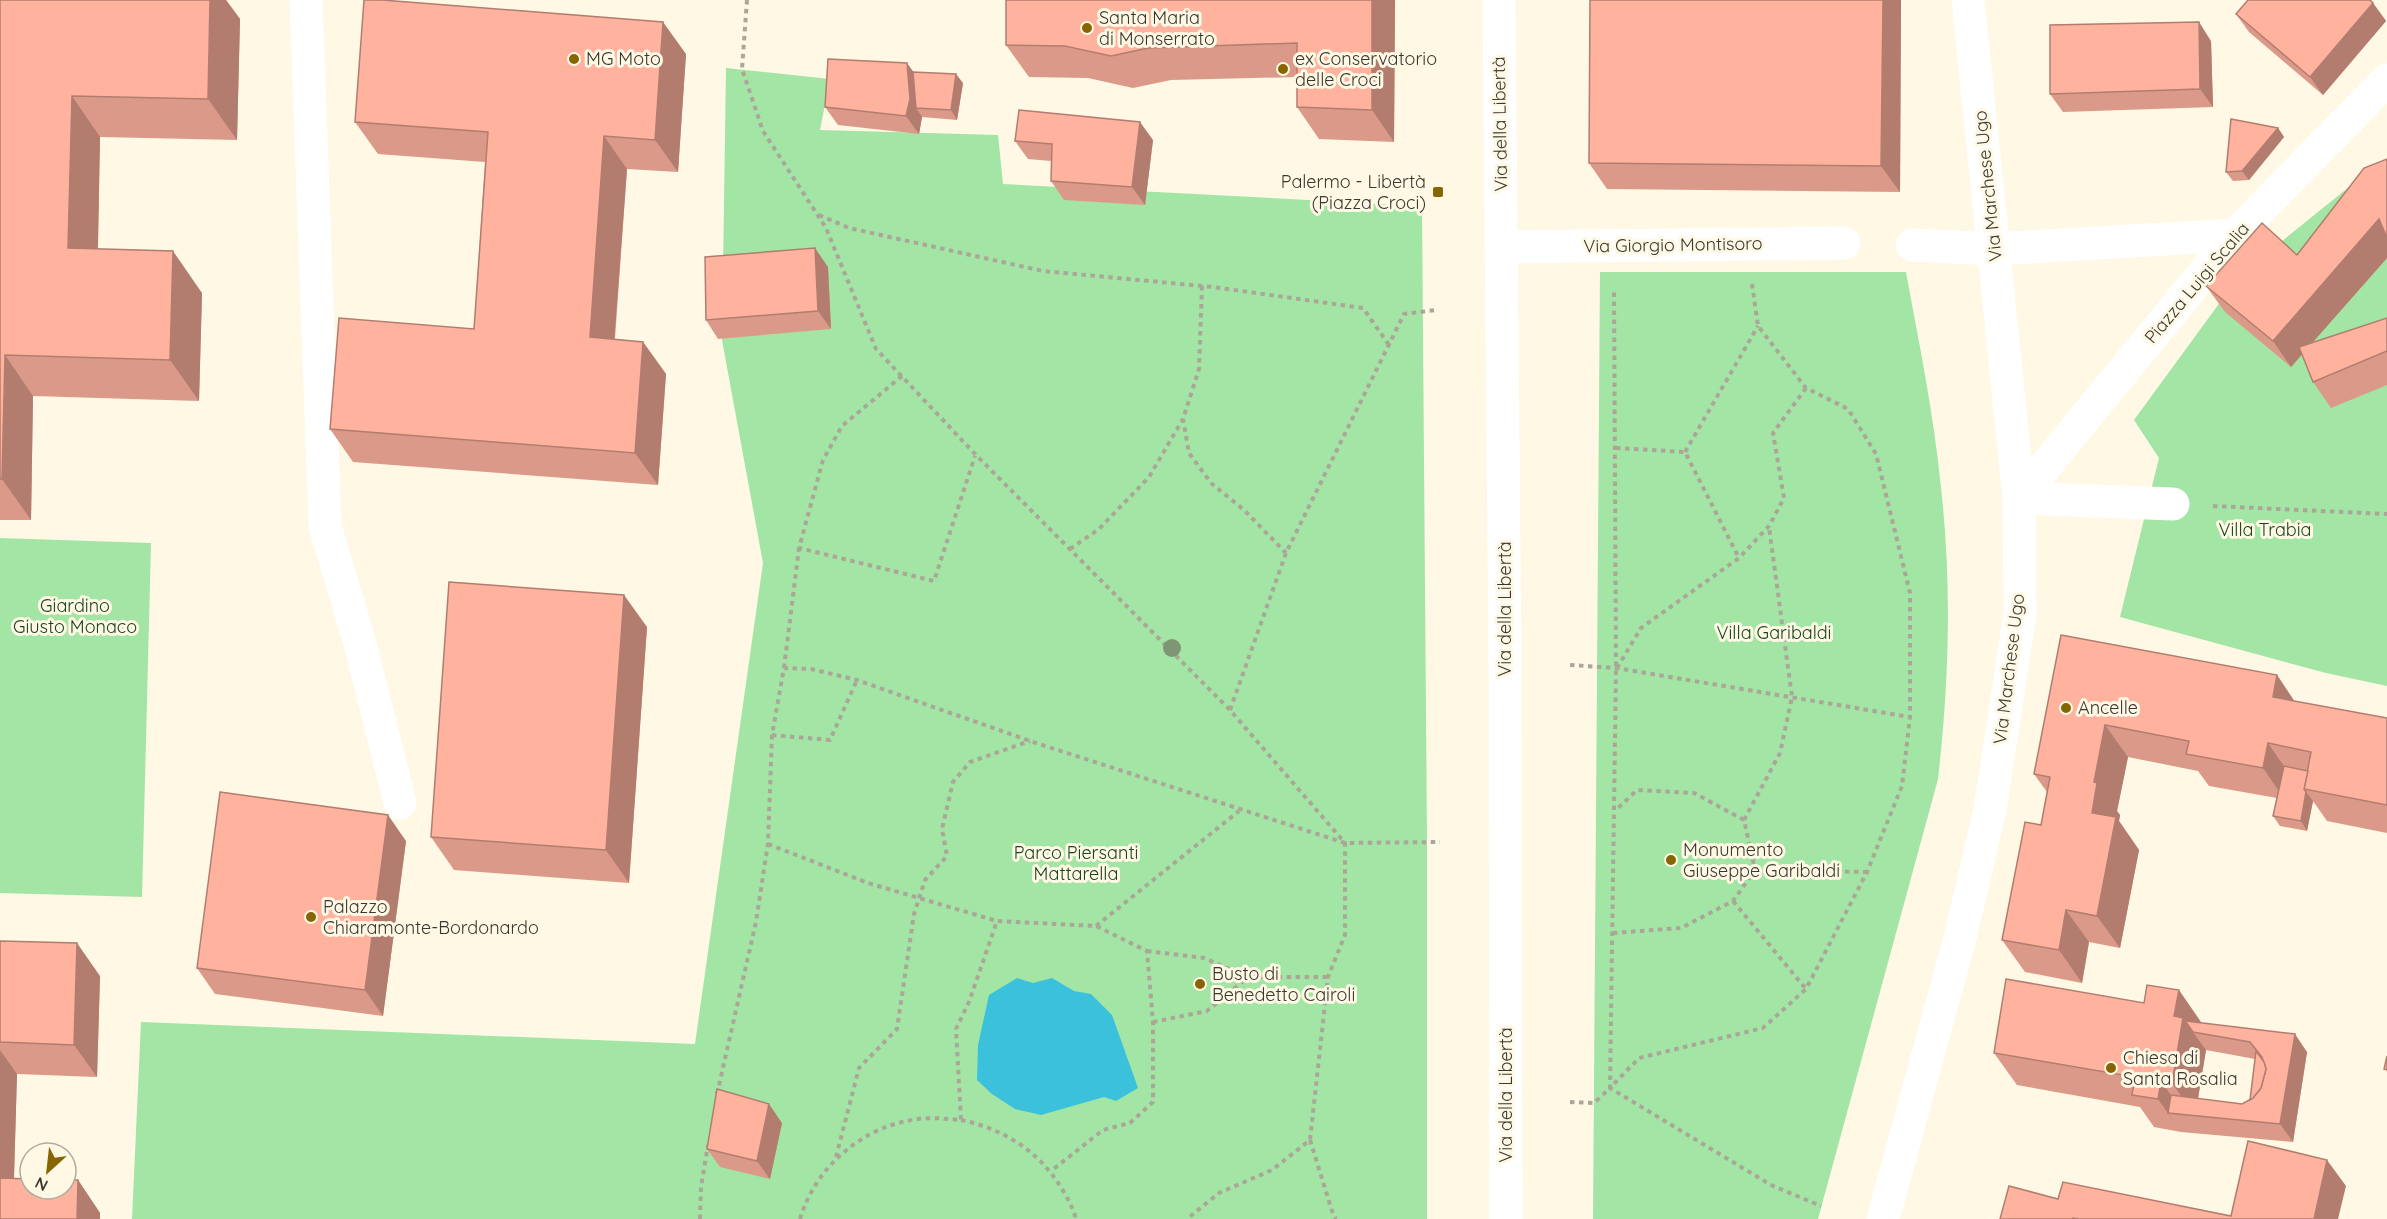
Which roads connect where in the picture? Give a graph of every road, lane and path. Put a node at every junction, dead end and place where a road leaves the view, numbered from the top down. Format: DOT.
graph roads {
  1 [pos="306,0"];
  2 [pos="747,0"];
  3 [pos="1499,0"];
  4 [pos="1968,0"];
  5 [pos="2387,80"];
  6 [pos="818,214"];
  7 [pos="2235,235"];
  8 [pos="1844,243"];
  9 [pos="1912,245"];
  10 [pos="1502,247"];
  11 [pos="1995,249"];
  12 [pos="1614,282"];
  13 [pos="1741,284"];
  14 [pos="1202,286"];
  15 [pos="1436,310"];
  16 [pos="1758,326"];
  17 [pos="1389,345"];
  18 [pos="902,376"];
  19 [pos="1806,388"];
  20 [pos="1183,418"];
  21 [pos="1616,448"];
  22 [pos="1685,452"];
  23 [pos="976,455"];
  24 [pos="2019,498"];
  25 [pos="2173,504"];
  26 [pos="2387,514"];
  27 [pos="1769,526"];
  28 [pos="799,548"];
  29 [pos="1070,549"];
  30 [pos="1286,553"];
  31 [pos="1738,558"];
  32 [pos="1570,665"];
  33 [pos="784,668"];
  34 [pos="1616,668"];
  35 [pos="857,680"];
  36 [pos="1792,697"];
  37 [pos="1230,710"];
  38 [pos="1910,717"];
  39 [pos="772,735"];
  40 [pos="1030,741"];
  41 [pos="400,803"];
  42 [pos="1239,810"];
  43 [pos="1616,810"];
  44 [pos="1744,820"];
  45 [pos="1440,842"];
  46 [pos="768,843"];
  47 [pos="1345,843"];
  48 [pos="1755,870"];
  49 [pos="1867,872"];
  50 [pos="1733,901"];
  51 [pos="997,921"];
  52 [pos="1096,926"];
  53 [pos="1613,933"];
  54 [pos="1148,951"];
  55 [pos="1248,977"];
  56 [pos="1328,977"];
  57 [pos="1806,988"];
  58 [pos="1153,1022"];
  59 [pos="1610,1088"];
  60 [pos="716,1100"];
  61 [pos="1570,1102"];
  62 [pos="961,1120"];
  63 [pos="1310,1140"];
  64 [pos="708,1143"];
  65 [pos="836,1158"];
  66 [pos="1051,1171"];
  67 [pos="1821,1206"];
  68 [pos="700,1219"];
  69 [pos="800,1219"];
  70 [pos="1076,1219"];
  71 [pos="1186,1219"];
  72 [pos="1336,1219"];
  73 [pos="1506,1219"];
  74 [pos="1883,1219"];
  1 -- 41 [label="street"];
  2 -- 6 [label="path"];
  3 -- 10 [label="street, Via della Libertà"];
  4 -- 11 [label="street, Via Marchese Ugo"];
  5 -- 7 [label="street, Piazza Luigi Scalia"];
  6 -- 14 [label="path"];
  6 -- 18 [label="path"];
  7 -- 11 [label="street"];
  7 -- 24 [label="street, Piazza Luigi Scalia"];
  8 -- 10 [label="street, Via Giorgio Montisoro"];
  9 -- 11 [label="street"];
  10 -- 73 [label="street, Via della Libertà"];
  11 -- 24 [label="street, Via Marchese Ugo"];
  12 -- 21 [label="path"];
  13 -- 16 [label="path"];
  14 -- 17 [label="path"];
  14 -- 20 [label="path"];
  15 -- 17 [label="path"];
  16 -- 19 [label="path"];
  16 -- 22 [label="path"];
  17 -- 30 [label="path"];
  18 -- 23 [label="path"];
  18 -- 28 [label="path"];
  19 -- 27 [label="path"];
  19 -- 38 [label="path"];
  20 -- 29 [label="path"];
  20 -- 30 [label="path"];
  21 -- 22 [label="path"];
  21 -- 34 [label="path"];
  22 -- 31 [label="path"];
  23 -- 28 [label="path"];
  23 -- 29 [label="path"];
  24 -- 25 [label="street"];
  24 -- 74 [label="street, Via Marchese Ugo"];
  25 -- 26 [label="path"];
  27 -- 31 [label="path"];
  27 -- 36 [label="path"];
  28 -- 33 [label="path"];
  29 -- 37 [label="path"];
  30 -- 37 [label="path"];
  31 -- 34 [label="path"];
  32 -- 34 [label="path"];
  33 -- 35 [label="path"];
  33 -- 39 [label="path"];
  34 -- 36 [label="path"];
  34 -- 43 [label="path"];
  35 -- 39 [label="path"];
  35 -- 40 [label="path"];
  36 -- 38 [label="path"];
  36 -- 44 [label="path"];
  37 -- 47 [label="path"];
  38 -- 49 [label="path"];
  39 -- 46 [label="path"];
  40 -- 42 [label="path"];
  40 -- 65 [label="path"];
  42 -- 47 [label="path"];
  42 -- 52 [label="path"];
  43 -- 44 [label="path"];
  43 -- 53 [label="path"];
  44 -- 48 [label="path"];
  45 -- 47 [label="path"];
  46 -- 51 [label="path"];
  46 -- 60 [label="path"];
  47 -- 56 [label="path"];
  48 -- 49 [label="path"];
  48 -- 50 [label="path"];
  49 -- 57 [label="path"];
  50 -- 53 [label="path"];
  50 -- 57 [label="path"];
  51 -- 52 [label="path"];
  51 -- 62 [label="path"];
  52 -- 54 [label="path"];
  53 -- 59 [label="path"];
  54 -- 55 [label="path"];
  54 -- 58 [label="path"];
  55 -- 56 [label="path"];
  55 -- 58 [label="path"];
  56 -- 63 [label="path"];
  57 -- 59 [label="path"];
  58 -- 66 [label="path"];
  59 -- 61 [label="path"];
  59 -- 67 [label="path"];
  62 -- 65 [label="path"];
  62 -- 66 [label="path"];
  63 -- 71 [label="path"];
  63 -- 72 [label="path"];
  64 -- 68 [label="path"];
  65 -- 69 [label="path"];
  66 -- 70 [label="path"];
}
